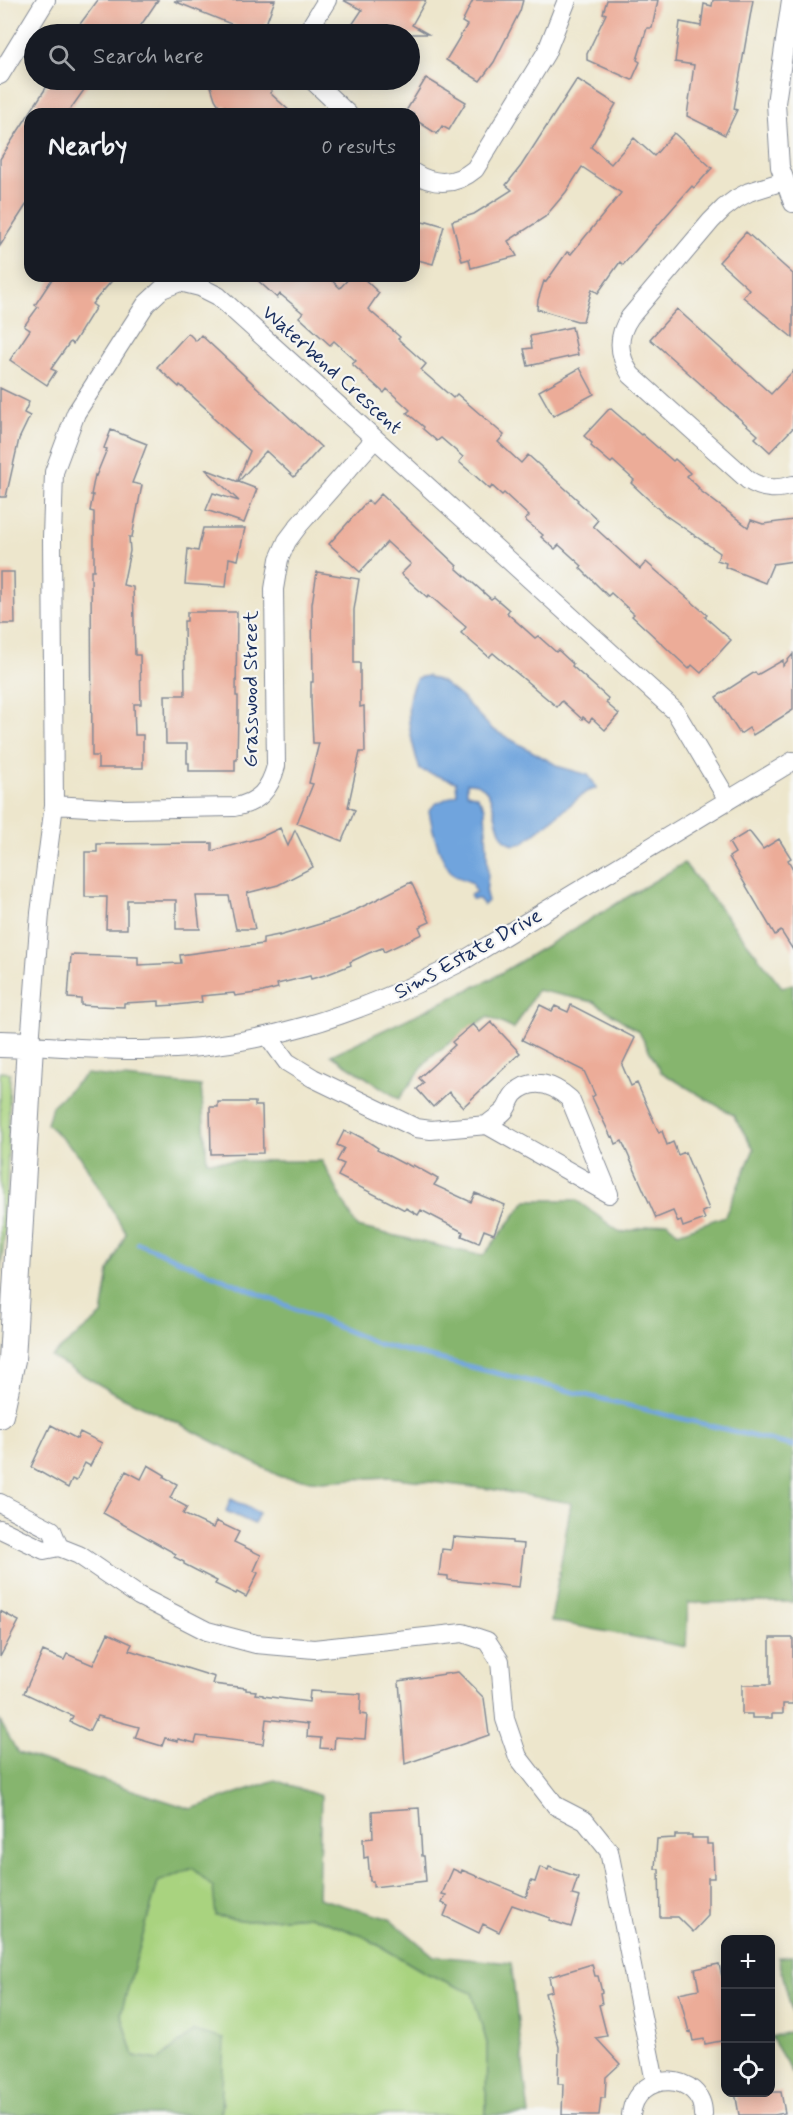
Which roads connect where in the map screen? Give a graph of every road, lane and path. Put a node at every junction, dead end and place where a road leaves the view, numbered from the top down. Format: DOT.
graph roads {
  1 [pos="327,0"];
  2 [pos="567,0"];
  3 [pos="791,0"];
  4 [pos="37,4"];
  5 [pos="27,24"];
  6 [pos="312,24"];
  7 [pos="24,29"];
  8 [pos="0,75"];
  9 [pos="323,90"];
  10 [pos="342,108"];
  11 [pos="420,176"];
  12 [pos="784,181"];
  13 [pos="793,203"];
  14 [pos="374,440"];
  15 [pos="793,485"];
  16 [pos="793,761"];
  17 [pos="728,800"];
  18 [pos="54,805"];
  19 [pos="268,1036"];
  20 [pos="0,1044"];
  21 [pos="30,1045"];
  22 [pos="487,1125"];
  23 [pos="0,1414"];
  24 [pos="0,1503"];
  25 [pos="0,1528"];
  26 [pos="59,1547"];
  27 [pos="655,2082"];
  28 [pos="631,2115"];
  29 [pos="703,2115"];
  1 -- 6 [label="street"];
  2 -- 11 [label="street"];
  3 -- 12 [label="street"];
  4 -- 5 [label="street"];
  7 -- 8 [label="street"];
  9 -- 10 [label="street"];
  12 -- 13 [label="street"];
  12 -- 15 [label="street"];
  14 -- 17 [label="street, Waterbend Crescent"];
  14 -- 18 [label="street, Grasswood Street"];
  14 -- 18 [label="street, Waterbend Crescent"];
  16 -- 17 [label="street, Sims Estate Drive"];
  17 -- 19 [label="street, Sims Estate Drive"];
  18 -- 21 [label="street, Waterbend Crescent"];
  19 -- 21 [label="street, Sims Estate Drive"];
  19 -- 22 [label="street"];
  20 -- 21 [label="street, Sims Estate Drive"];
  21 -- 23 [label="street"];
  22 -- 22 [label="street"];
  24 -- 26 [label="street"];
  25 -- 26 [label="street"];
  26 -- 27 [label="street"];
  27 -- 28 [label="street"];
  27 -- 29 [label="street"];
}
